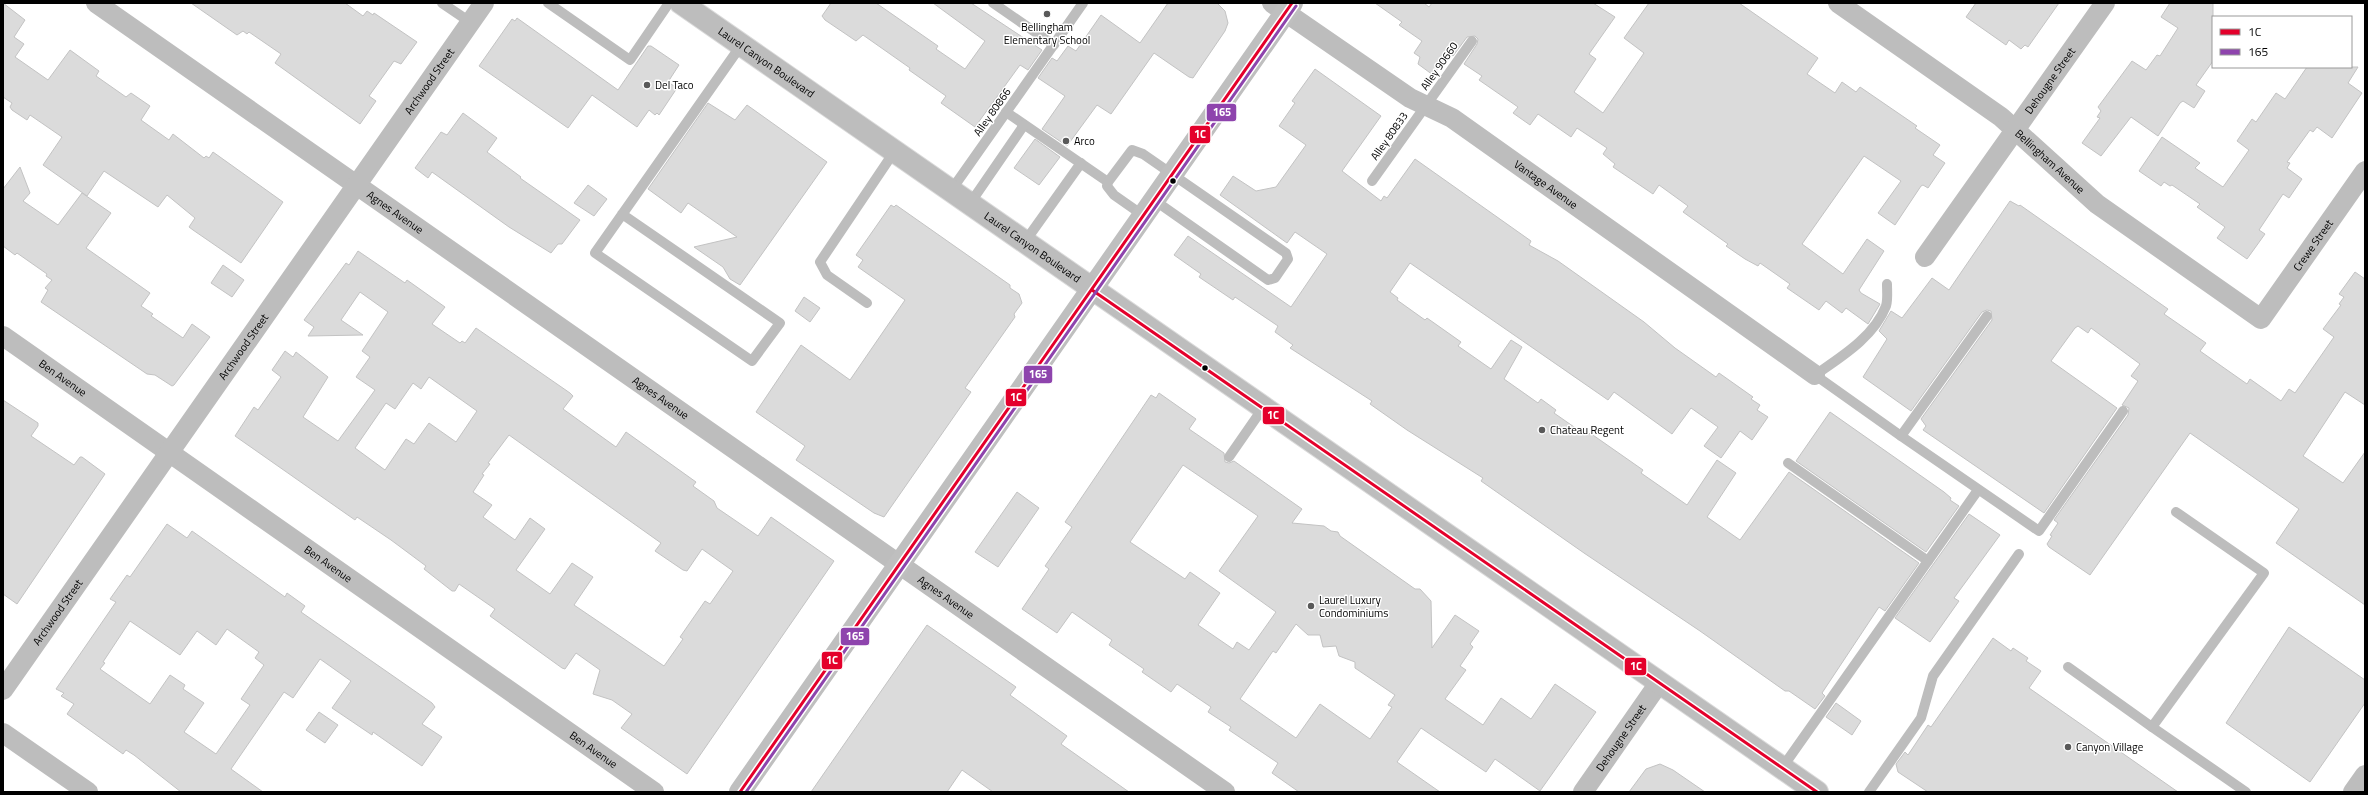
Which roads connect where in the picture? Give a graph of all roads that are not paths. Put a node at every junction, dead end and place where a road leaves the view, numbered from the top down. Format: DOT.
graph roads {
  1 [pos="96,3"];
  2 [pos="442,3"];
  3 [pos="484,3"];
  4 [pos="548,3"];
  5 [pos="669,3"];
  6 [pos="681,3"];
  7 [pos="994,3"];
  8 [pos="1083,3"];
  9 [pos="1838,3"];
  10 [pos="2105,3"];
  11 [pos="1283,6"];
  12 [pos="470,22"];
  13 [pos="1472,41"];
  14 [pos="742,44"];
  15 [pos="1054,45"];
  16 [pos="1426,106"];
  17 [pos="1006,112"];
  18 [pos="1024,125"];
  19 [pos="2015,130"];
  20 [pos="894,152"];
  21 [pos="1081,163"];
  22 [pos="2365,171"];
  23 [pos="1173,174"];
  24 [pos="1372,181"];
  25 [pos="1108,182"];
  26 [pos="356,185"];
  27 [pos="950,192"];
  28 [pos="969,205"];
  29 [pos="1149,208"];
  30 [pos="622,214"];
  31 [pos="1024,243"];
  32 [pos="1925,257"];
  33 [pos="1887,284"];
  34 [pos="1092,290"];
  35 [pos="868,302"];
  36 [pos="1987,316"];
  37 [pos="2261,319"];
  38 [pos="3,336"];
  39 [pos="1814,375"];
  40 [pos="1263,408"];
  41 [pos="2123,412"];
  42 [pos="1902,436"];
  43 [pos="171,453"];
  44 [pos="1229,457"];
  45 [pos="1788,462"];
  46 [pos="1978,490"];
  47 [pos="2176,512"];
  48 [pos="2019,554"];
  49 [pos="1928,560"];
  50 [pos="900,564"];
  51 [pos="2068,667"];
  52 [pos="1659,683"];
  53 [pos="3,690"];
  54 [pos="2152,727"];
  55 [pos="3,733"];
  56 [pos="1782,768"];
  57 [pos="2365,775"];
  58 [pos="88,792"];
  59 [pos="654,792"];
  60 [pos="740,792"];
  61 [pos="1225,792"];
  62 [pos="1583,792"];
  63 [pos="1817,792"];
  64 [pos="1869,792"];
  65 [pos="2246,792"];
  66 [pos="2353,792"];
  1 -- 26 [label="street, Agnes Avenue"];
  2 -- 12 [label="lane"];
  3 -- 12 [label="street, Archwood Street"];
  4 -- 5 [label="lane"];
  6 -- 14 [label="main road, Laurel Canyon Boulevard"];
  7 -- 15 [label="lane"];
  8 -- 15 [label="lane, Alley 80866"];
  9 -- 19 [label="street, Bellingham Avenue"];
  10 -- 19 [label="street, Dehougne Street"];
  11 -- 16 [label="street, Vantage Avenue"];
  11 -- 23 [label="main road"];
  12 -- 26 [label="street, Archwood Street"];
  13 -- 16 [label="lane, Alley 90660"];
  14 -- 20 [label="main road, Laurel Canyon Boulevard"];
  14 -- 30 [label="lane"];
  15 -- 17 [label="lane, Alley 80866"];
  16 -- 24 [label="lane, Alley 80833"];
  16 -- 39 [label="street, Vantage Avenue"];
  17 -- 18 [label="lane"];
  17 -- 27 [label="lane, Alley 80866"];
  18 -- 21 [label="lane"];
  18 -- 28 [label="lane"];
  19 -- 32 [label="street, Dehougne Street"];
  19 -- 37 [label="street, Bellingham Avenue"];
  20 -- 27 [label="main road, Laurel Canyon Boulevard"];
  20 -- 35 [label="lane"];
  21 -- 25 [label="lane"];
  21 -- 31 [label="lane"];
  22 -- 37 [label="street, Crewe Street"];
  23 -- 25 [label="lane"];
  23 -- 29 [label="main road"];
  23 -- 29 [label="lane"];
  25 -- 29 [label="lane"];
  26 -- 43 [label="street, Archwood Street"];
  26 -- 50 [label="street, Agnes Avenue"];
  27 -- 28 [label="main road, Laurel Canyon Boulevard"];
  28 -- 31 [label="main road, Laurel Canyon Boulevard"];
  29 -- 34 [label="main road"];
  30 -- 30 [label="lane"];
  31 -- 34 [label="main road, Laurel Canyon Boulevard"];
  33 -- 39 [label="lane"];
  34 -- 40 [label="main road, Laurel Canyon Boulevard"];
  34 -- 50 [label="main road"];
  36 -- 42 [label="lane"];
  38 -- 43 [label="street, Ben Avenue"];
  39 -- 42 [label="lane"];
  40 -- 44 [label="lane"];
  40 -- 52 [label="main road, Laurel Canyon Boulevard"];
  41 -- 46 [label="lane"];
  42 -- 46 [label="lane"];
  43 -- 53 [label="street, Archwood Street"];
  43 -- 59 [label="street, Ben Avenue"];
  45 -- 49 [label="lane"];
  46 -- 49 [label="lane"];
  47 -- 54 [label="lane"];
  48 -- 64 [label="lane"];
  49 -- 56 [label="lane"];
  50 -- 60 [label="main road"];
  50 -- 61 [label="street, Agnes Avenue"];
  51 -- 54 [label="lane"];
  52 -- 56 [label="main road, Laurel Canyon Boulevard"];
  52 -- 62 [label="street, Dehougne Street"];
  54 -- 65 [label="lane"];
  55 -- 58 [label="street"];
  56 -- 63 [label="main road, Laurel Canyon Boulevard"];
  57 -- 66 [label="street"];
}
